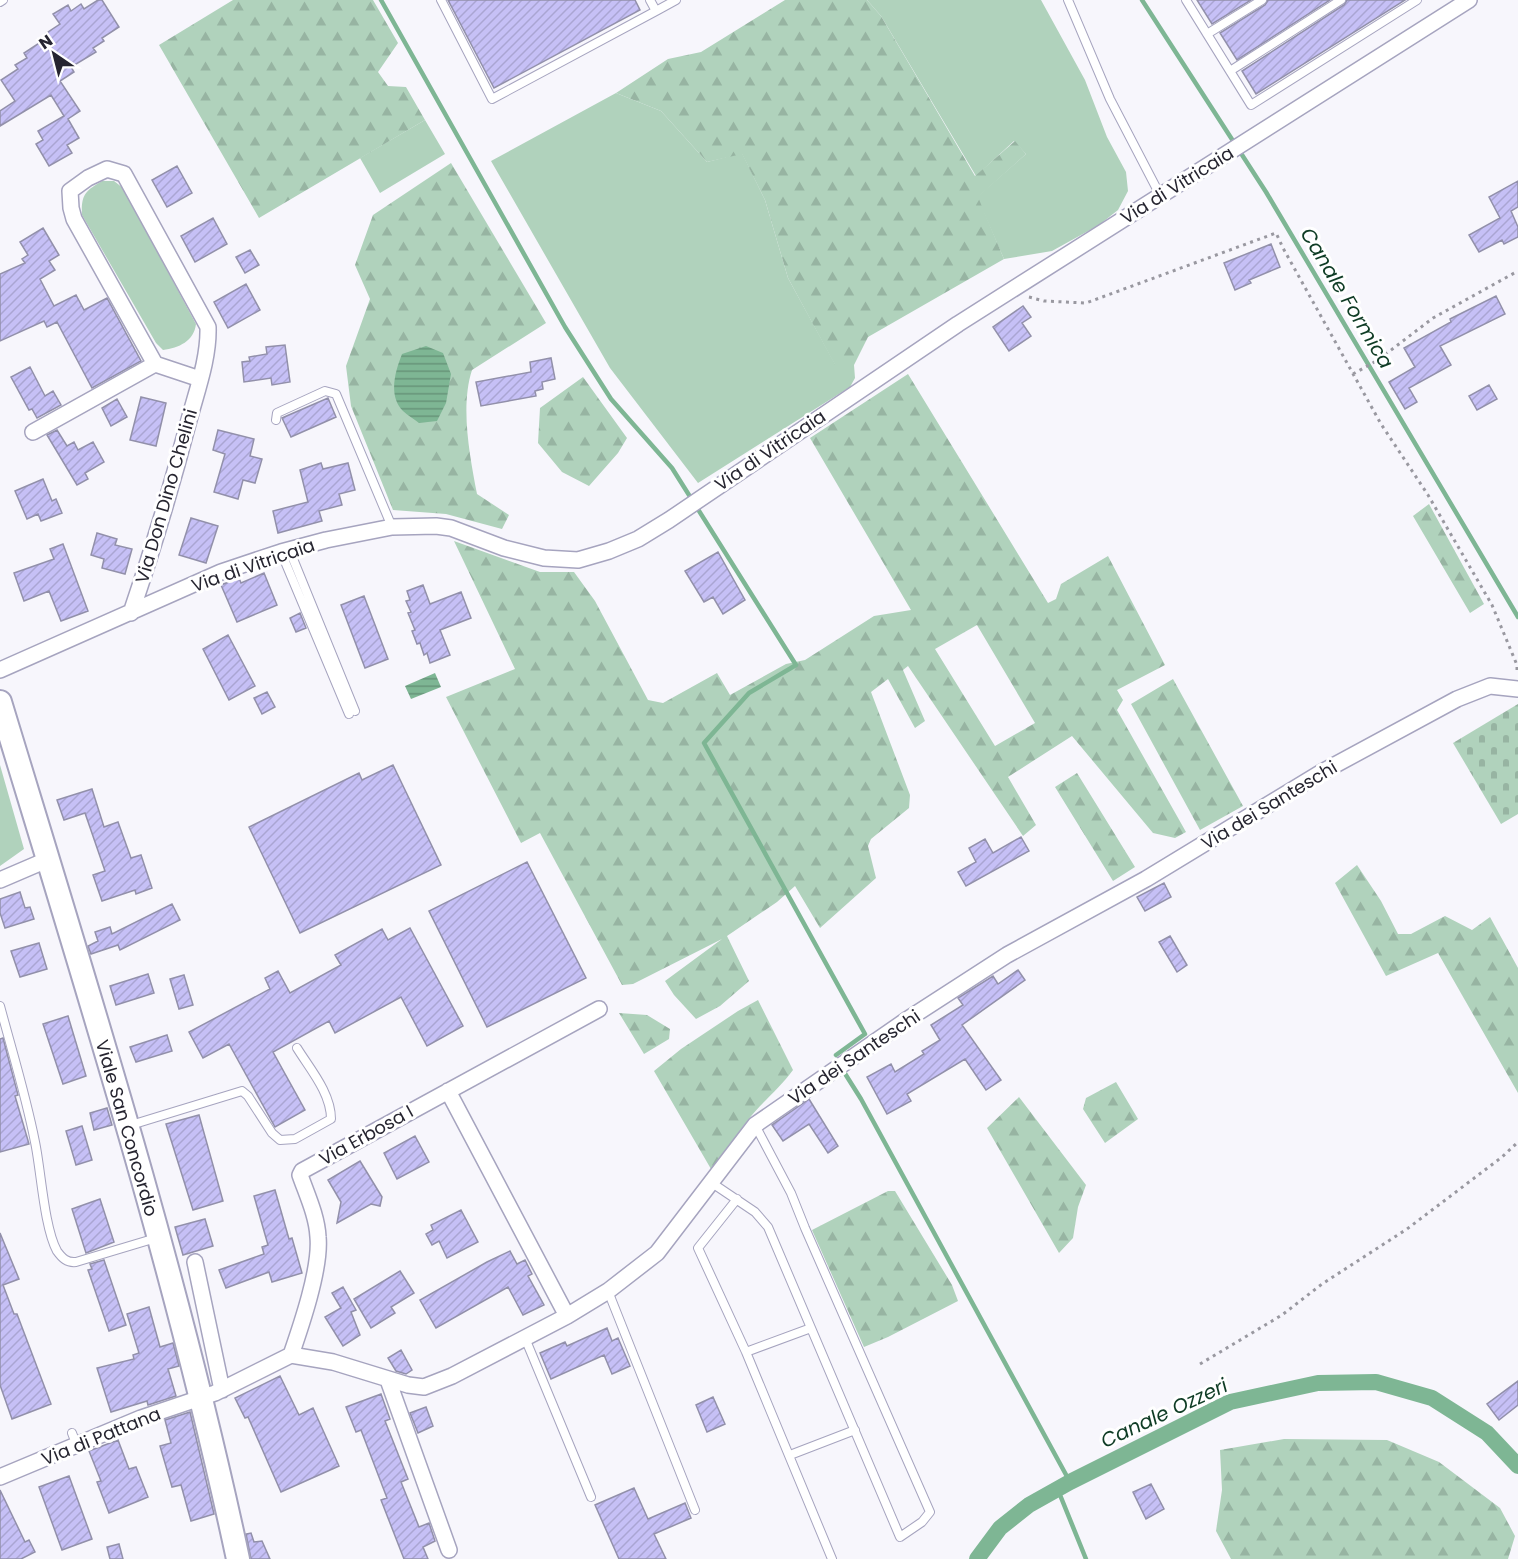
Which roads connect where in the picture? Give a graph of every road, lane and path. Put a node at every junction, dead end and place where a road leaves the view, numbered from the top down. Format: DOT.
graph roads {
  1 [pos="441,0"];
  2 [pos="650,0"];
  3 [pos="676,0"];
  4 [pos="1068,0"];
  5 [pos="1186,0"];
  6 [pos="1262,0"];
  7 [pos="1341,0"];
  8 [pos="1417,0"];
  9 [pos="1469,0"];
  10 [pos="656,11"];
  11 [pos="1207,34"];
  12 [pos="1230,71"];
  13 [pos="1160,195"];
  14 [pos="1518,271"];
  15 [pos="1021,295"];
  16 [pos="155,364"];
  17 [pos="1353,374"];
  18 [pos="200,379"];
  19 [pos="276,420"];
  20 [pos="33,432"];
  21 [pos="392,527"];
  22 [pos="285,550"];
  23 [pos="131,613"];
  24 [pos="0,670"];
  25 [pos="1517,688"];
  26 [pos="0,702"];
  27 [pos="352,712"];
  28 [pos="49,859"];
  29 [pos="0,880"];
  30 [pos="0,1006"];
  31 [pos="599,1009"];
  32 [pos="297,1048"];
  33 [pos="448,1091"];
  34 [pos="126,1125"];
  35 [pos="755,1125"];
  36 [pos="1518,1142"];
  37 [pos="712,1183"];
  38 [pos="737,1199"];
  39 [pos="158,1238"];
  40 [pos="195,1262"];
  41 [pos="608,1291"];
  42 [pos="567,1316"];
  43 [pos="811,1328"];
  44 [pos="525,1338"];
  45 [pos="746,1352"];
  46 [pos="291,1355"];
  47 [pos="1200,1364"];
  48 [pos="388,1380"];
  49 [pos="212,1393"];
  50 [pos="855,1430"];
  51 [pos="790,1455"];
  52 [pos="0,1477"];
  53 [pos="591,1497"];
  54 [pos="695,1510"];
  55 [pos="449,1554"];
  56 [pos="238,1559"];
  57 [pos="832,1559"];
  1 -- 10 [label="lane"];
  2 -- 10 [label="lane"];
  3 -- 10 [label="lane"];
  4 -- 13 [label="lane"];
  5 -- 11 [label="lane"];
  6 -- 11 [label="lane"];
  7 -- 12 [label="lane"];
  8 -- 12 [label="lane"];
  9 -- 13 [label="street, Via di Vitricaia"];
  11 -- 12 [label="lane"];
  13 -- 21 [label="street, Via di Vitricaia"];
  14 -- 17 [label="path"];
  15 -- 17 [label="path"];
  16 -- 18 [label="street"];
  16 -- 18 [label="street, Via Don Dino Chelini"];
  16 -- 20 [label="street"];
  17 -- 25 [label="path"];
  18 -- 23 [label="street, Via Don Dino Chelini"];
  19 -- 21 [label="lane"];
  21 -- 22 [label="street, Via di Vitricaia"];
  22 -- 23 [label="street, Via di Vitricaia"];
  22 -- 27 [label="lane"];
  23 -- 24 [label="street, Via di Vitricaia"];
  25 -- 35 [label="street, Via dei Santeschi"];
  26 -- 28 [label="main road, Viale San Concordio"];
  28 -- 29 [label="street"];
  28 -- 34 [label="main road, Viale San Concordio"];
  30 -- 39 [label="lane"];
  31 -- 33 [label="street, Via Erbosa I"];
  32 -- 34 [label="lane"];
  33 -- 42 [label="street"];
  33 -- 46 [label="street, Via Erbosa I"];
  34 -- 39 [label="main road, Viale San Concordio"];
  35 -- 37 [label="street, Via dei Santeschi"];
  35 -- 50 [label="lane"];
  36 -- 47 [label="path"];
  37 -- 38 [label="lane"];
  37 -- 41 [label="street, Via dei Santeschi"];
  38 -- 43 [label="lane"];
  38 -- 45 [label="lane"];
  39 -- 49 [label="main road, Viale San Concordio"];
  40 -- 49 [label="street"];
  41 -- 42 [label="street, Via dei Santeschi"];
  41 -- 54 [label="lane"];
  42 -- 44 [label="street, Via dei Santeschi"];
  43 -- 45 [label="lane"];
  43 -- 50 [label="lane"];
  44 -- 48 [label="street, Via dei Santeschi"];
  44 -- 53 [label="lane"];
  45 -- 51 [label="lane"];
  46 -- 48 [label="street, Via dei Santeschi"];
  46 -- 49 [label="street"];
  48 -- 55 [label="street"];
  49 -- 52 [label="street, Via di Pattana"];
  49 -- 56 [label="main road, Viale San Concordio"];
  50 -- 51 [label="lane"];
  51 -- 57 [label="lane"];
}
